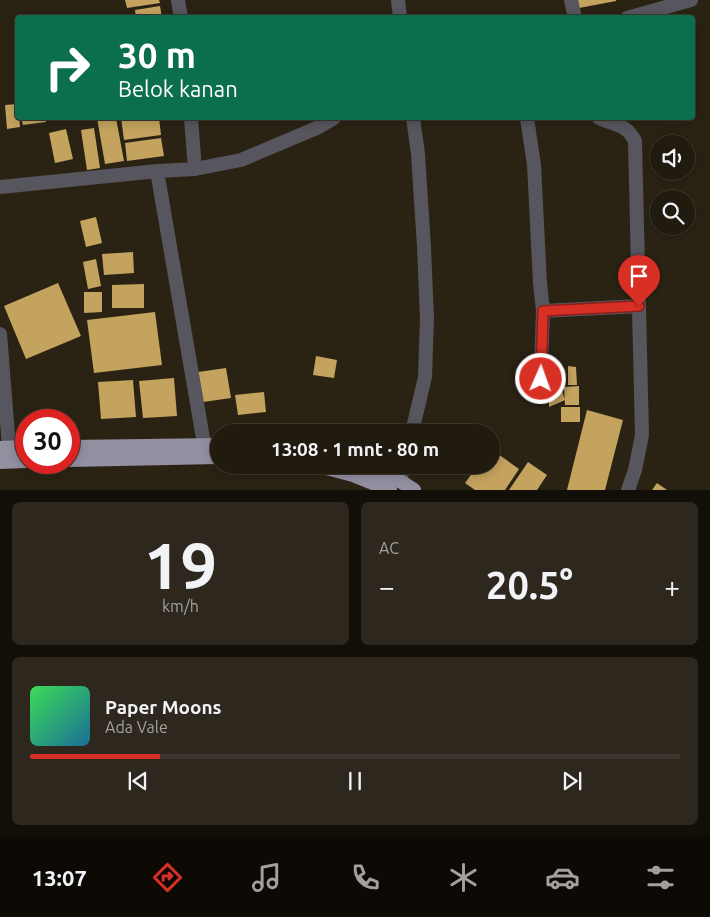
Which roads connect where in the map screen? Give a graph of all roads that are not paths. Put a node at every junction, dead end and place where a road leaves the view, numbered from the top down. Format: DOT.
graph roads {
  1 [pos="178,0"];
  2 [pos="398,0"];
  3 [pos="571,0"];
  4 [pos="691,0"];
  5 [pos="180,15"];
  6 [pos="400,15"];
  7 [pos="574,15"];
  8 [pos="638,15"];
  9 [pos="191,120"];
  10 [pos="331,120"];
  11 [pos="413,120"];
  12 [pos="526,120"];
  13 [pos="605,120"];
  14 [pos="195,169"];
  15 [pos="157,171"];
  16 [pos="0,187"];
  17 [pos="639,306"];
  18 [pos="543,311"];
  19 [pos="0,334"];
  20 [pos="540,396"];
  21 [pos="414,424"];
  22 [pos="204,444"];
  23 [pos="210,444"];
  24 [pos="80,447"];
  25 [pos="4,448"];
  26 [pos="210,457"];
  27 [pos="80,460"];
  28 [pos="15,461"];
  29 [pos="0,462"];
  30 [pos="349,474"];
  31 [pos="375,474"];
  32 [pos="395,485"];
  33 [pos="414,490"];
  34 [pos="628,490"];
  1 -- 5 [label="street"];
  2 -- 6 [label="street"];
  3 -- 7 [label="street"];
  4 -- 8 [label="street"];
  9 -- 14 [label="street"];
  10 -- 14 [label="street"];
  11 -- 21 [label="street"];
  12 -- 18 [label="street"];
  13 -- 17 [label="street"];
  14 -- 15 [label="street"];
  15 -- 16 [label="street"];
  15 -- 22 [label="street"];
  17 -- 18 [label="street"];
  17 -- 34 [label="street"];
  18 -- 20 [label="street"];
  19 -- 25 [label="street"];
  22 -- 23 [label="highway"];
  22 -- 24 [label="highway"];
  26 -- 27 [label="highway"];
  28 -- 29 [label="highway"];
  30 -- 32 [label="highway"];
  31 -- 32 [label="highway"];
  32 -- 33 [label="highway"];
}
